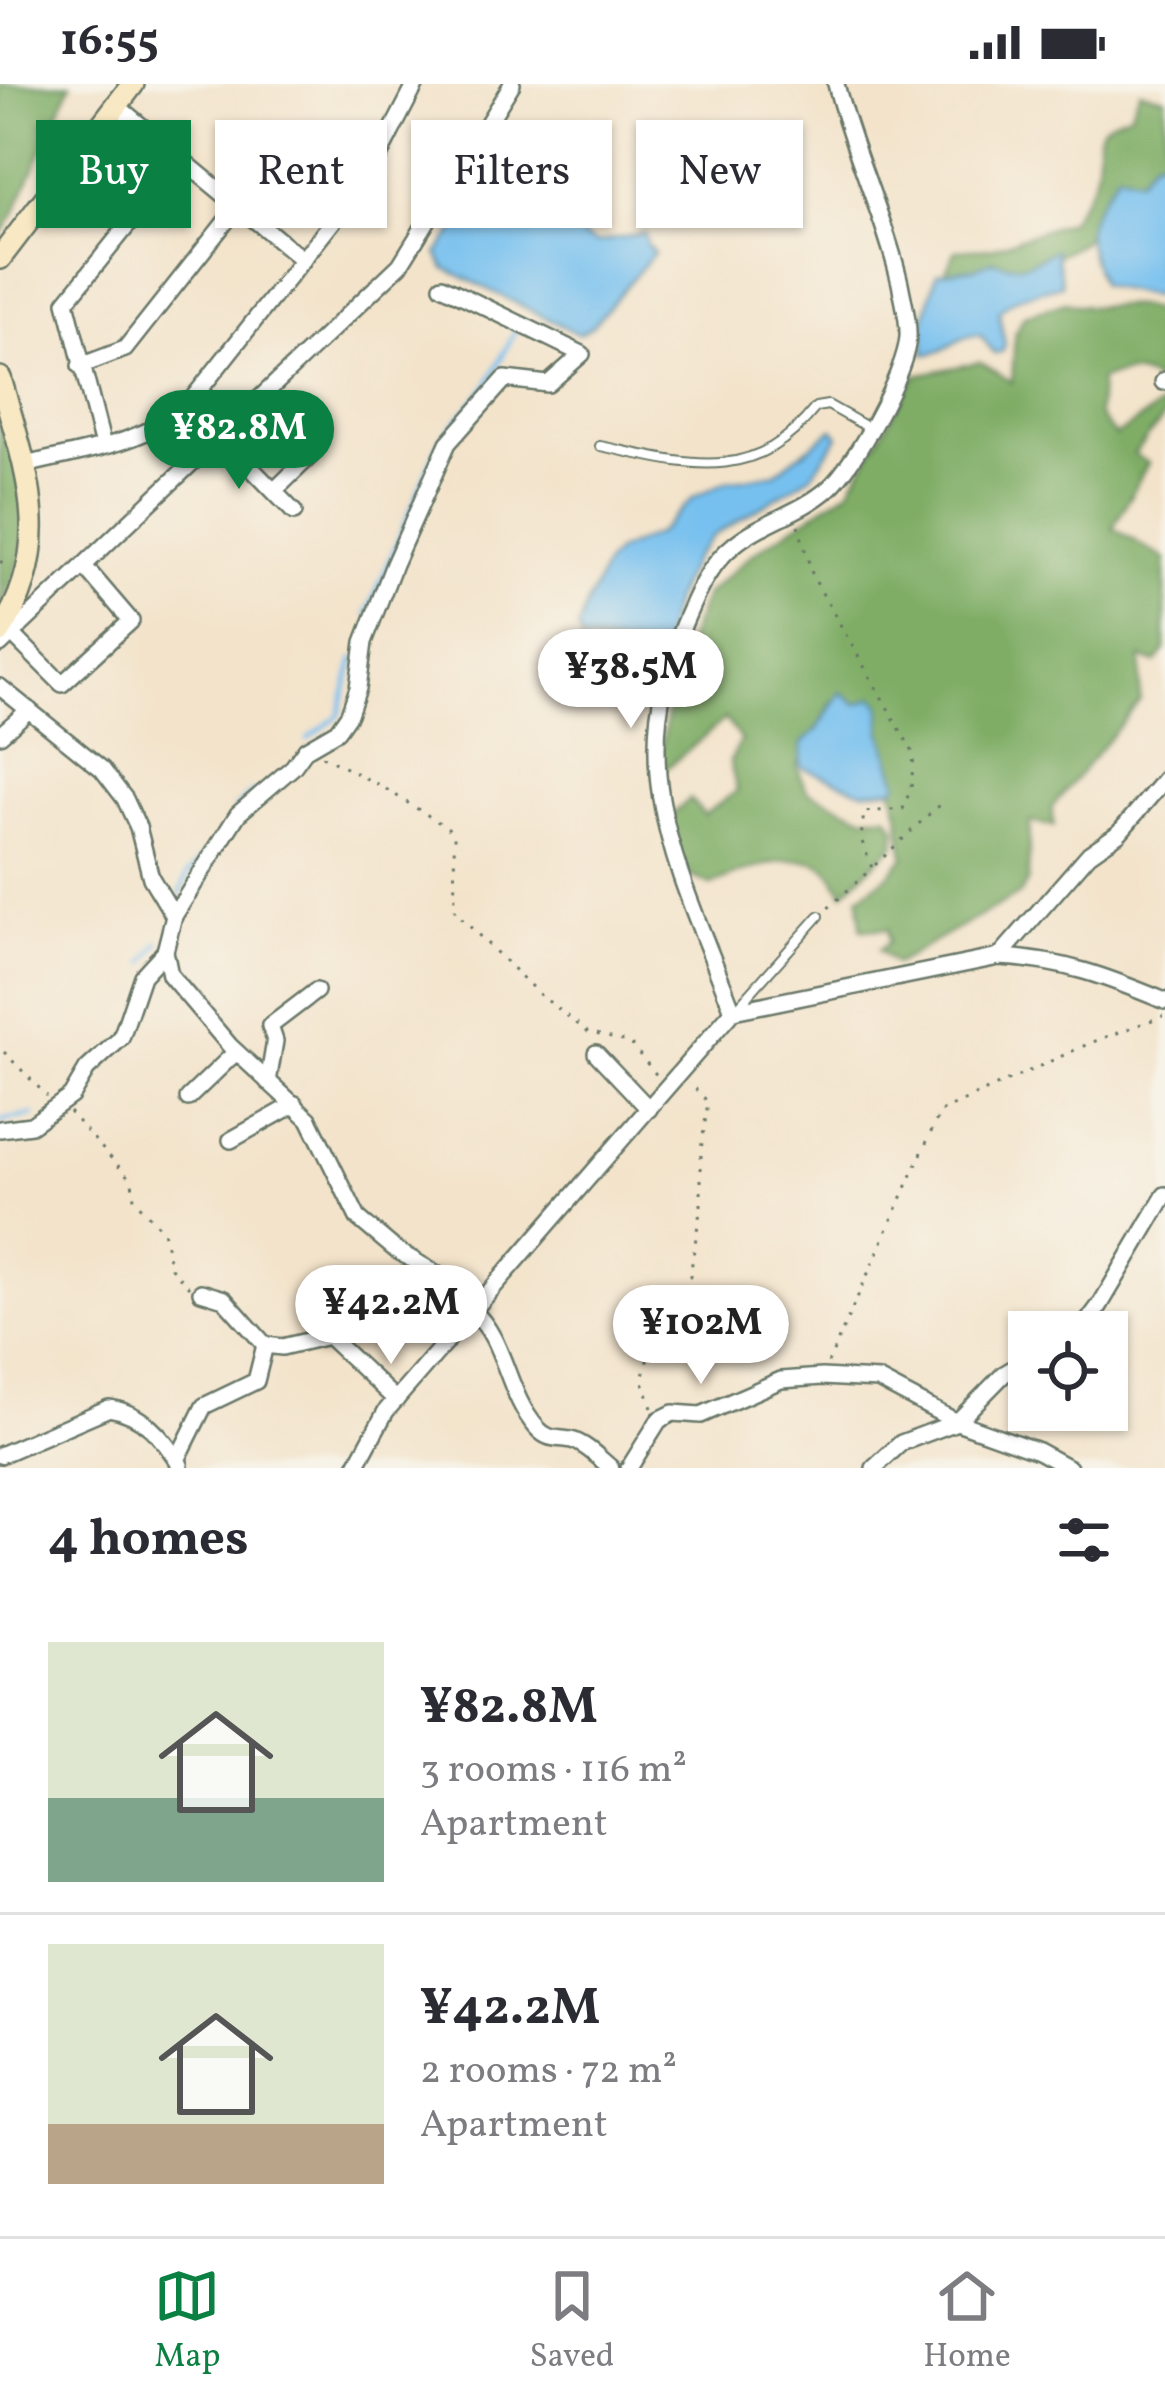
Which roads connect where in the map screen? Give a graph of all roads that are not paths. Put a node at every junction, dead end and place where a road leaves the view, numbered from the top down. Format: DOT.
graph roads {
  1 [pos="133,84"];
  2 [pos="394,84"];
  3 [pos="512,84"];
  4 [pos="836,84"];
  5 [pos="414,89"];
  6 [pos="116,105"];
  7 [pos="134,120"];
  8 [pos="191,167"];
  9 [pos="215,187"];
  10 [pos="126,228"];
  11 [pos="221,228"];
  12 [pos="264,228"];
  13 [pos="0,258"];
  14 [pos="303,260"];
  15 [pos="442,286"];
  16 [pos="80,366"];
  17 [pos="0,378"];
  18 [pos="259,399"];
  19 [pos="869,428"];
  20 [pos="220,436"];
  21 [pos="103,446"];
  22 [pos="600,446"];
  23 [pos="25,465"];
  24 [pos="274,491"];
  25 [pos="294,512"];
  26 [pos="84,566"];
  27 [pos="4,637"];
  28 [pos="0,687"];
  29 [pos="29,710"];
  30 [pos="0,735"];
  31 [pos="1165,779"];
  32 [pos="174,916"];
  33 [pos="819,916"];
  34 [pos="165,951"];
  35 [pos="999,957"];
  36 [pos="316,991"];
  37 [pos="1165,1001"];
  38 [pos="733,1012"];
  39 [pos="236,1052"];
  40 [pos="596,1053"];
  41 [pos="268,1082"];
  42 [pos="188,1098"];
  43 [pos="295,1104"];
  44 [pos="650,1109"];
  45 [pos="0,1129"];
  46 [pos="231,1140"];
  47 [pos="1165,1195"];
  48 [pos="201,1292"];
  49 [pos="477,1305"];
  50 [pos="1096,1311"];
  51 [pos="265,1345"];
  52 [pos="1008,1372"];
  53 [pos="396,1400"];
  54 [pos="957,1422"];
  55 [pos="0,1454"];
  56 [pos="179,1464"];
  57 [pos="355,1468"];
  58 [pos="610,1468"];
  59 [pos="629,1468"];
  60 [pos="874,1468"];
  61 [pos="1069,1468"];
  1 -- 6 [label="street"];
  2 -- 5 [label="street"];
  3 -- 18 [label="street"];
  4 -- 19 [label="street"];
  5 -- 14 [label="street"];
  6 -- 7 [label="street"];
  6 -- 13 [label="street"];
  8 -- 9 [label="street"];
  10 -- 16 [label="street"];
  11 -- 16 [label="street"];
  12 -- 14 [label="street"];
  14 -- 21 [label="street"];
  15 -- 32 [label="street"];
  16 -- 21 [label="street"];
  17 -- 23 [label="street"];
  18 -- 20 [label="street"];
  18 -- 24 [label="street"];
  19 -- 22 [label="lane"];
  19 -- 38 [label="street"];
  20 -- 24 [label="street"];
  20 -- 26 [label="street"];
  21 -- 23 [label="street"];
  23 -- 27 [label="street"];
  24 -- 25 [label="street"];
  26 -- 27 [label="street"];
  26 -- 27 [label="street"];
  28 -- 29 [label="street"];
  29 -- 30 [label="street"];
  29 -- 32 [label="street"];
  31 -- 35 [label="street"];
  32 -- 34 [label="street"];
  33 -- 38 [label="lane"];
  34 -- 39 [label="street"];
  34 -- 45 [label="street"];
  35 -- 37 [label="street"];
  35 -- 38 [label="street"];
  36 -- 41 [label="street"];
  38 -- 44 [label="street"];
  39 -- 41 [label="street"];
  39 -- 42 [label="street"];
  40 -- 44 [label="street"];
  41 -- 43 [label="street"];
  43 -- 46 [label="street"];
  43 -- 49 [label="street"];
  44 -- 49 [label="street"];
  47 -- 50 [label="street"];
  48 -- 51 [label="street"];
  49 -- 53 [label="street"];
  49 -- 58 [label="street"];
  51 -- 53 [label="street"];
  51 -- 56 [label="street"];
  52 -- 54 [label="street"];
  53 -- 57 [label="street"];
  54 -- 59 [label="street"];
  54 -- 60 [label="street"];
  54 -- 61 [label="street"];
  55 -- 56 [label="street"];
}
